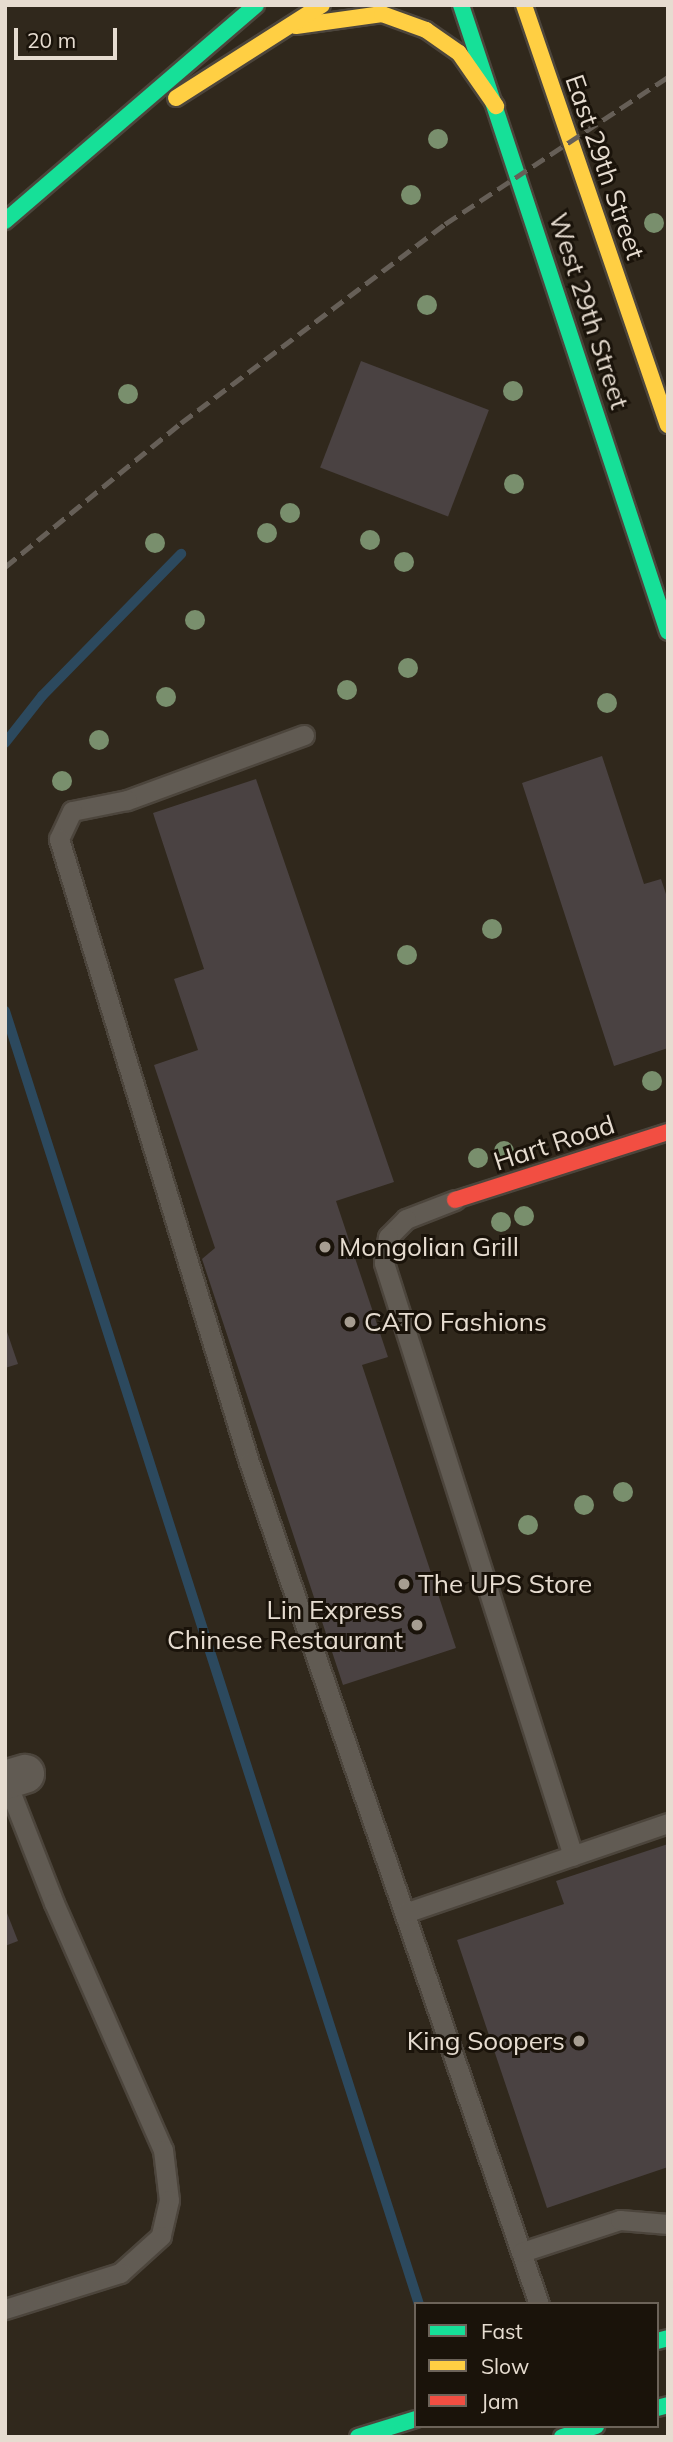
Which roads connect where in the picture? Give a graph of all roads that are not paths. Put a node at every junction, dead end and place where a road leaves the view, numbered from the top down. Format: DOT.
graph roads {
  1 [pos="256,5"];
  2 [pos="322,5"];
  3 [pos="461,5"];
  4 [pos="524,5"];
  5 [pos="296,26"];
  6 [pos="496,106"];
  7 [pos="84,153"];
  8 [pos="5,221"];
  9 [pos="668,425"];
  10 [pos="668,632"];
  11 [pos="303,736"];
  12 [pos="668,1132"];
  13 [pos="455,1200"];
  14 [pos="10,1778"];
  15 [pos="668,1823"];
  16 [pos="573,1856"];
  17 [pos="405,1913"];
  18 [pos="668,2224"];
  19 [pos="522,2252"];
  20 [pos="538,2302"];
  21 [pos="5,2309"];
  22 [pos="414,2420"];
  23 [pos="358,2437"];
  1 -- 7 [label="main road"];
  2 -- 5 [label="main road"];
  3 -- 6 [label="main road, West 29th Street"];
  4 -- 9 [label="main road, East 29th Street"];
  5 -- 6 [label="main road"];
  5 -- 7 [label="main road"];
  6 -- 10 [label="main road, West 29th Street"];
  7 -- 8 [label="main road"];
  11 -- 17 [label="lane"];
  12 -- 13 [label="main road, Hart Road"];
  13 -- 16 [label="lane"];
  14 -- 21 [label="lane"];
  15 -- 16 [label="lane"];
  16 -- 17 [label="lane"];
  17 -- 19 [label="lane"];
  18 -- 19 [label="lane"];
  19 -- 20 [label="lane"];
  22 -- 23 [label="main road"];
}
